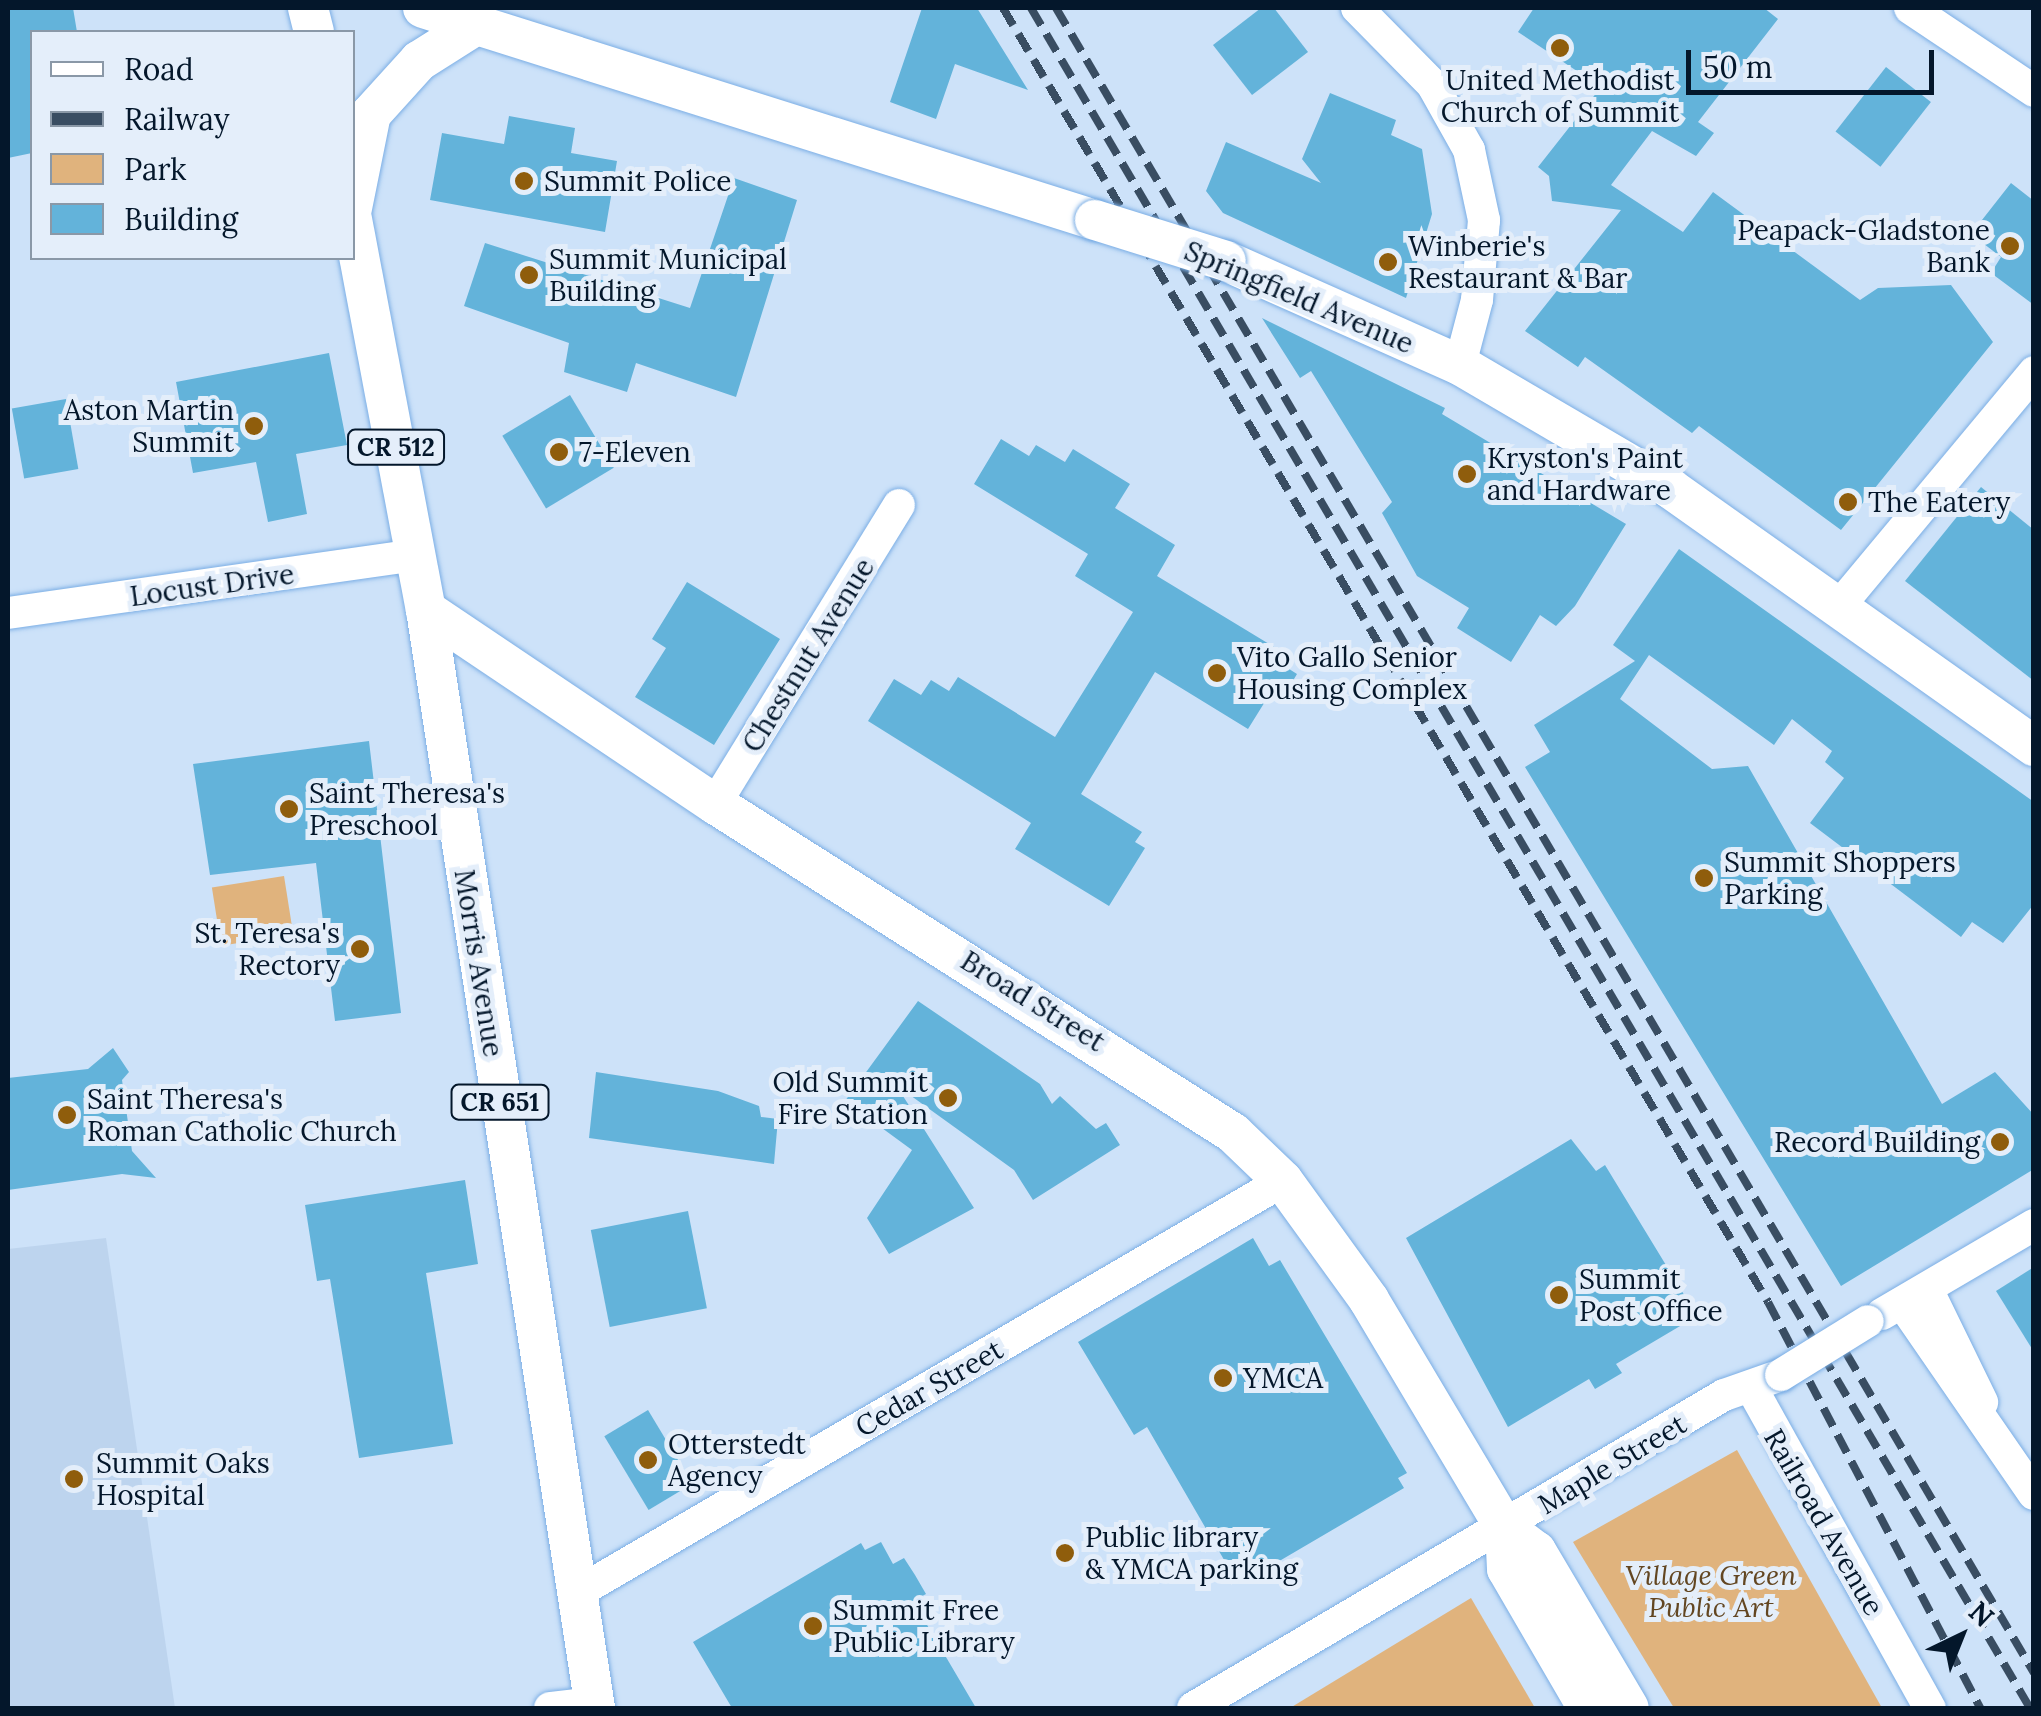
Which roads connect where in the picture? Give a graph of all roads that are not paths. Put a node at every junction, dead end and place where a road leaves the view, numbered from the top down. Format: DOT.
graph roads {
  1 [pos="423,8"];
  2 [pos="1356,8"];
  3 [pos="1923,11"];
  4 [pos="480,23"];
  5 [pos="2034,90"];
  6 [pos="355,193"];
  7 [pos="355,235"];
  8 [pos="1460,365"];
  9 [pos="2034,372"];
  10 [pos="898,504"];
  11 [pos="417,555"];
  12 [pos="1841,604"];
  13 [pos="426,610"];
  14 [pos="8,613"];
  15 [pos="2034,746"];
  16 [pos="715,804"];
  17 [pos="1283,1181"];
  18 [pos="2034,1225"];
  19 [pos="1914,1296"];
  20 [pos="1750,1386"];
  21 [pos="2034,1494"];
  22 [pos="1506,1528"];
  23 [pos="575,1594"];
  24 [pos="594,1706"];
  25 [pos="550,1708"];
  26 [pos="1194,1708"];
  27 [pos="1588,1708"];
  28 [pos="1629,1708"];
  29 [pos="1930,1708"];
  1 -- 4 [label="main road, Springfield Avenue"];
  2 -- 8 [label="street"];
  3 -- 5 [label="street"];
  4 -- 6 [label="main road"];
  4 -- 8 [label="main road, Springfield Avenue, bridge"];
  7 -- 11 [label="main road, Morris Avenue / CR 512"];
  8 -- 12 [label="main road, Springfield Avenue"];
  9 -- 12 [label="street"];
  10 -- 16 [label="street, Chestnut Avenue"];
  11 -- 13 [label="main road, Morris Avenue / CR 512"];
  11 -- 14 [label="street, Locust Drive"];
  12 -- 15 [label="main road, Springfield Avenue"];
  13 -- 16 [label="main road, Broad Street"];
  13 -- 23 [label="main road, Morris Avenue / CR 651"];
  16 -- 17 [label="main road, Broad Street"];
  17 -- 22 [label="main road, Broad Street"];
  17 -- 23 [label="street, Cedar Street"];
  18 -- 19 [label="street, Maple Street"];
  19 -- 20 [label="street, Maple Street, bridge"];
  19 -- 21 [label="street"];
  20 -- 22 [label="street, Maple Street"];
  20 -- 29 [label="street, Railroad Avenue"];
  22 -- 26 [label="street, Maple Street"];
  22 -- 27 [label="main road, Broad Street"];
  22 -- 28 [label="main road, Broad Street"];
  23 -- 24 [label="main road, Morris Avenue / CR 651"];
  24 -- 25 [label="street"];
}
